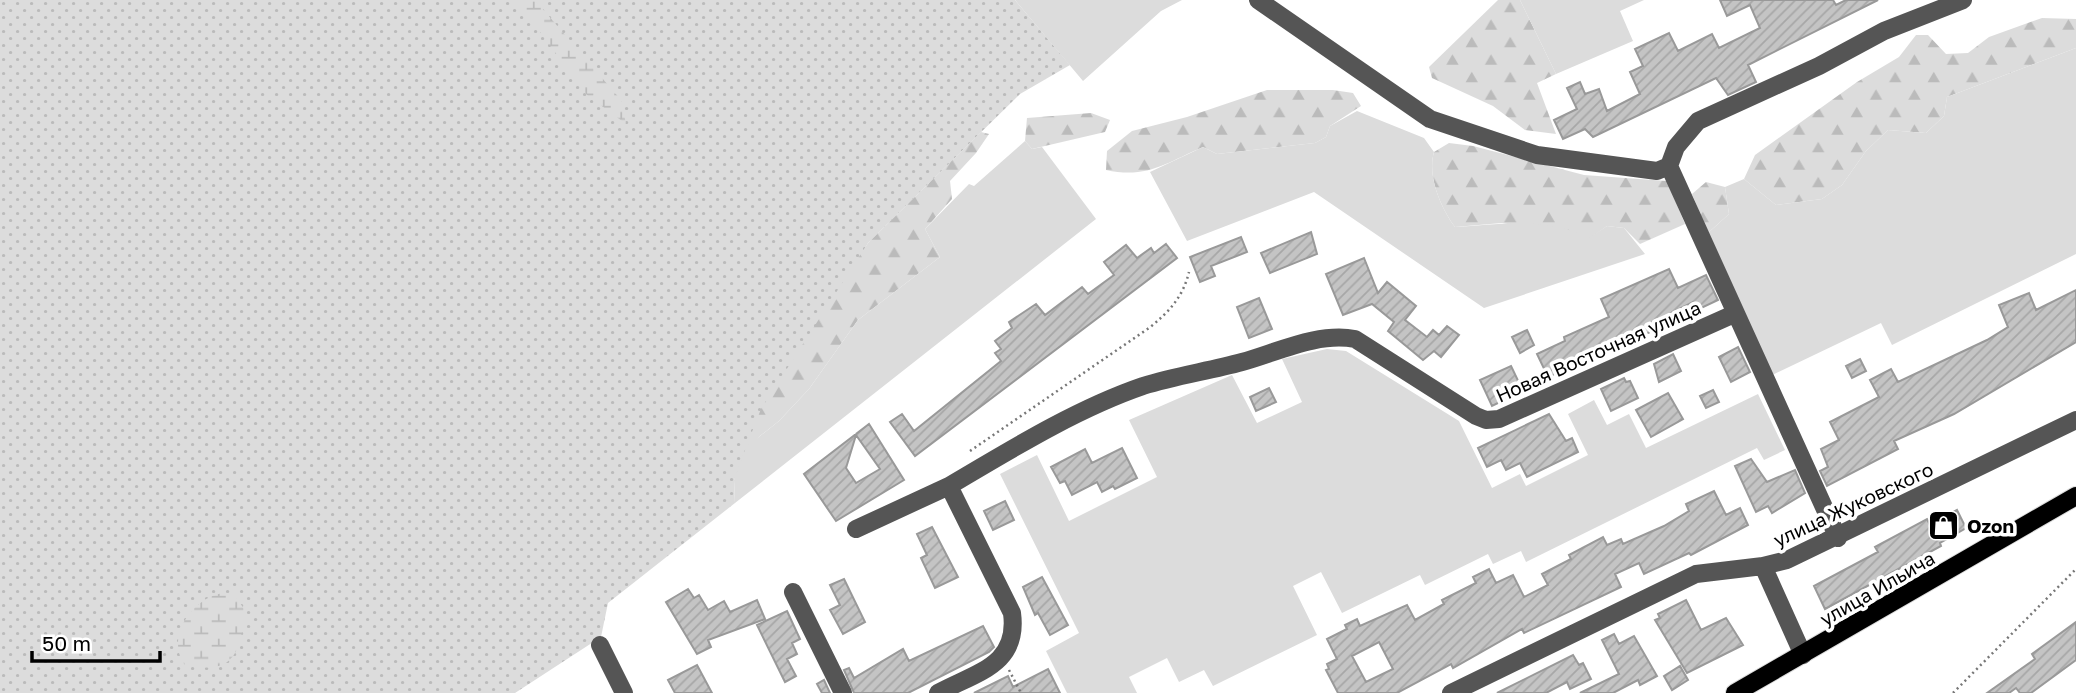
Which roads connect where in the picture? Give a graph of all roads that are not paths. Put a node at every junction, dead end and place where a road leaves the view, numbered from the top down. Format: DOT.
graph roads {
  1 [pos="1258,0"];
  2 [pos="1955,4"];
  3 [pos="1669,166"];
  4 [pos="1734,314"];
  5 [pos="2076,420"];
  6 [pos="949,486"];
  7 [pos="2076,496"];
  8 [pos="856,529"];
  9 [pos="1838,538"];
  10 [pos="1763,566"];
  11 [pos="793,592"];
  12 [pos="600,645"];
  13 [pos="1803,655"];
  14 [pos="624,693"];
  15 [pos="843,693"];
  16 [pos="938,693"];
  17 [pos="1451,693"];
  18 [pos="1735,693"];
  1 -- 3 [label="street"];
  2 -- 3 [label="street"];
  3 -- 4 [label="street"];
  4 -- 6 [label="street, Новая Восточная улица"];
  4 -- 9 [label="street"];
  5 -- 9 [label="street, улица Жуковского"];
  6 -- 8 [label="street, Новая Восточная улица"];
  6 -- 16 [label="street"];
  7 -- 13 [label="main road, улица Ильича"];
  9 -- 10 [label="street, улица Жуковского"];
  10 -- 13 [label="street"];
  10 -- 17 [label="street, улица Жуковского"];
  11 -- 15 [label="street"];
  12 -- 14 [label="street"];
  13 -- 18 [label="main road, улица Ильича"];
}
